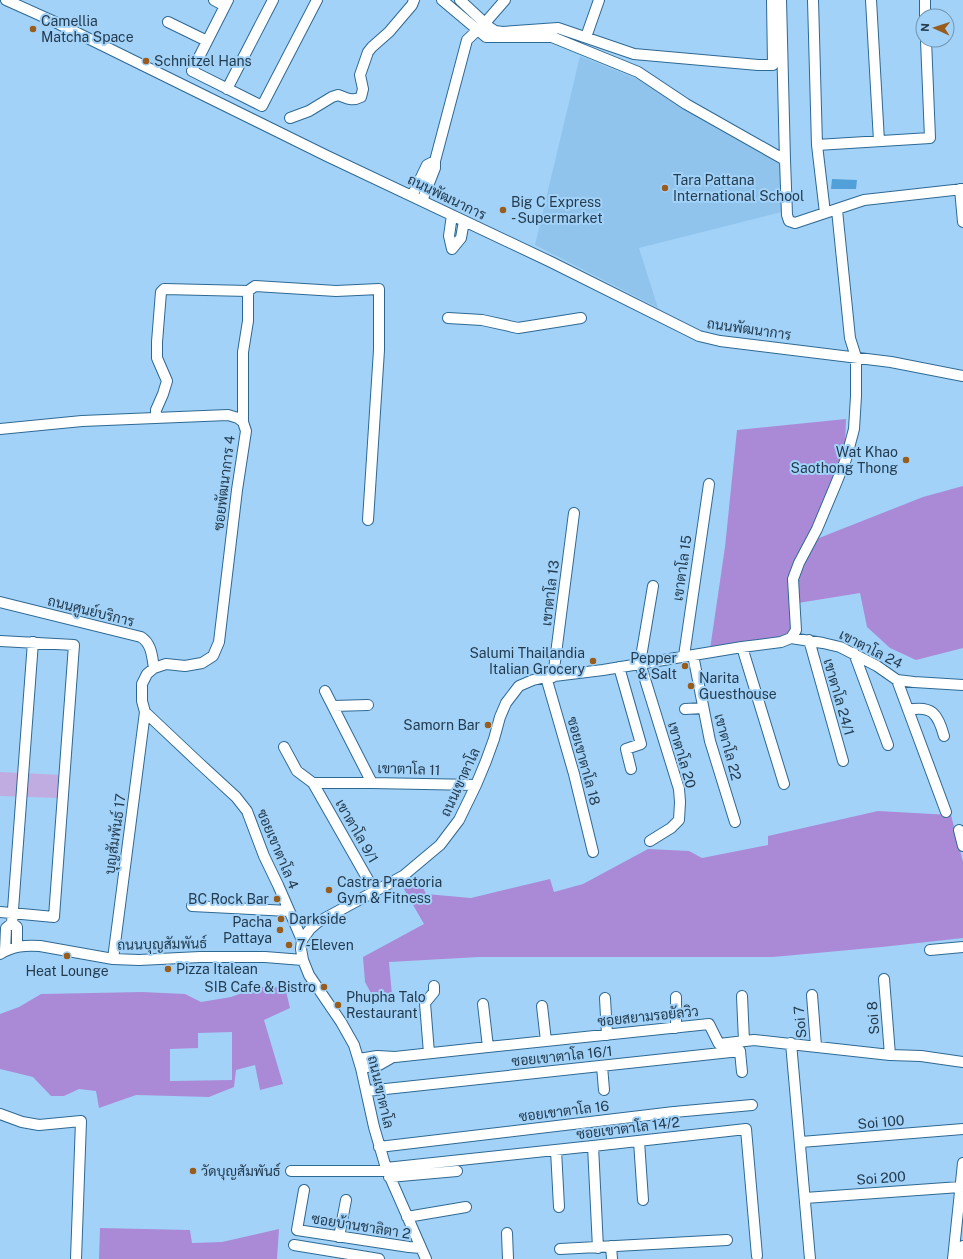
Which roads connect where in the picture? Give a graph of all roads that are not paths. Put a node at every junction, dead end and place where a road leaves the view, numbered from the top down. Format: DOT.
graph roads {
  1 [pos="6,0"];
  2 [pos="214,0"];
  3 [pos="273,0"];
  4 [pos="317,0"];
  5 [pos="414,0"];
  6 [pos="442,0"];
  7 [pos="460,0"];
  8 [pos="505,0"];
  9 [pos="599,0"];
  10 [pos="772,0"];
  11 [pos="782,0"];
  12 [pos="813,0"];
  13 [pos="871,0"];
  14 [pos="226,3"];
  15 [pos="168,22"];
  16 [pos="486,23"];
  17 [pos="477,30"];
  18 [pos="586,37"];
  19 [pos="207,41"];
  20 [pos="926,48"];
  21 [pos="192,71"];
  22 [pos="184,85"];
  23 [pos="227,89"];
  24 [pos="290,118"];
  25 [pos="879,141"];
  26 [pos="818,145"];
  27 [pos="785,160"];
  28 [pos="435,161"];
  29 [pos="961,189"];
  30 [pos="412,196"];
  31 [pos="422,201"];
  32 [pos="840,208"];
  33 [pos="825,213"];
  34 [pos="452,214"];
  35 [pos="464,221"];
  36 [pos="963,222"];
  37 [pos="248,291"];
  38 [pos="448,318"];
  39 [pos="581,318"];
  40 [pos="855,352"];
  41 [pos="963,376"];
  42 [pos="156,418"];
  43 [pos="243,422"];
  44 [pos="0,429"];
  45 [pos="709,484"];
  46 [pos="574,513"];
  47 [pos="368,520"];
  48 [pos="653,586"];
  49 [pos="0,602"];
  50 [pos="792,638"];
  51 [pos="809,640"];
  52 [pos="0,641"];
  53 [pos="33,642"];
  54 [pos="742,647"];
  55 [pos="854,653"];
  56 [pos="688,656"];
  57 [pos="640,663"];
  58 [pos="619,667"];
  59 [pos="154,668"];
  60 [pos="550,677"];
  61 [pos="897,680"];
  62 [pos="963,685"];
  63 [pos="325,691"];
  64 [pos="368,705"];
  65 [pos="333,706"];
  66 [pos="703,708"];
  67 [pos="685,709"];
  68 [pos="908,710"];
  69 [pos="145,712"];
  70 [pos="944,736"];
  71 [pos="888,745"];
  72 [pos="284,747"];
  73 [pos="843,761"];
  74 [pos="631,768"];
  75 [pos="372,782"];
  76 [pos="313,783"];
  77 [pos="784,784"];
  78 [pos="476,785"];
  79 [pos="946,812"];
  80 [pos="735,822"];
  81 [pos="961,830"];
  82 [pos="650,841"];
  83 [pos="963,846"];
  84 [pos="593,852"];
  85 [pos="376,892"];
  86 [pos="192,906"];
  87 [pos="289,911"];
  88 [pos="0,912"];
  89 [pos="13,918"];
  90 [pos="302,940"];
  91 [pos="17,946"];
  92 [pos="963,947"];
  93 [pos="930,950"];
  94 [pos="3,952"];
  95 [pos="112,959"];
  96 [pos="303,960"];
  97 [pos="884,979"];
  98 [pos="434,986"];
  99 [pos="812,995"];
  100 [pos="742,996"];
  101 [pos="676,997"];
  102 [pos="605,998"];
  103 [pos="483,1004"];
  104 [pos="542,1006"];
  105 [pos="676,1028"];
  106 [pos="607,1035"];
  107 [pos="546,1041"];
  108 [pos="744,1041"];
  109 [pos="791,1044"];
  110 [pos="816,1046"];
  111 [pos="488,1048"];
  112 [pos="429,1053"];
  113 [pos="890,1054"];
  114 [pos="963,1062"];
  115 [pos="360,1063"];
  116 [pos="602,1066"];
  117 [pos="742,1072"];
  118 [pos="604,1090"];
  119 [pos="367,1091"];
  120 [pos="752,1105"];
  121 [pos="0,1114"];
  122 [pos="963,1129"];
  123 [pos="639,1141"];
  124 [pos="800,1142"];
  125 [pos="379,1146"];
  126 [pos="593,1146"];
  127 [pos="556,1150"];
  128 [pos="963,1163"];
  129 [pos="291,1171"];
  130 [pos="457,1171"];
  131 [pos="387,1172"];
  132 [pos="960,1187"];
  133 [pos="304,1190"];
  134 [pos="804,1198"];
  135 [pos="346,1200"];
  136 [pos="643,1200"];
  137 [pos="466,1207"];
  138 [pos="559,1207"];
  139 [pos="407,1217"];
  140 [pos="507,1233"];
  141 [pos="340,1237"];
  142 [pos="727,1240"];
  143 [pos="294,1245"];
  144 [pos="611,1246"];
  145 [pos="963,1246"];
  146 [pos="421,1248"];
  147 [pos="598,1248"];
  148 [pos="560,1250"];
  149 [pos="757,1256"];
  150 [pos="76,1259"];
  151 [pos="380,1259"];
  152 [pos="426,1259"];
  153 [pos="508,1259"];
  154 [pos="612,1259"];
  155 [pos="810,1259"];
  156 [pos="952,1259"];
  157 [pos="962,1259"];
  1 -- 22 [label="street, ถนนพัฒนาการ"];
  2 -- 14 [label="street"];
  3 -- 23 [label="street"];
  4 -- 23 [label="street"];
  5 -- 24 [label="street"];
  6 -- 17 [label="street"];
  7 -- 16 [label="street"];
  8 -- 16 [label="street"];
  9 -- 18 [label="street"];
  10 -- 18 [label="street"];
  11 -- 27 [label="street"];
  12 -- 26 [label="street"];
  13 -- 25 [label="street"];
  14 -- 19 [label="street"];
  15 -- 19 [label="street"];
  16 -- 17 [label="street"];
  16 -- 18 [label="street"];
  17 -- 27 [label="street"];
  17 -- 28 [label="street"];
  19 -- 21 [label="street"];
  20 -- 25 [label="street"];
  21 -- 22 [label="street"];
  21 -- 23 [label="street"];
  22 -- 30 [label="street, ถนนพัฒนาการ"];
  25 -- 26 [label="street"];
  26 -- 33 [label="street"];
  27 -- 33 [label="street"];
  28 -- 30 [label="street"];
  28 -- 31 [label="street"];
  29 -- 32 [label="street"];
  29 -- 36 [label="street"];
  30 -- 31 [label="street, ถนนพัฒนาการ"];
  31 -- 34 [label="street, ถนนพัฒนาการ"];
  32 -- 33 [label="street"];
  32 -- 40 [label="street"];
  34 -- 35 [label="street, ถนนพัฒนาการ"];
  34 -- 35 [label="street"];
  35 -- 40 [label="street, ถนนพัฒนาการ"];
  37 -- 42 [label="street"];
  37 -- 43 [label="street"];
  37 -- 47 [label="street"];
  38 -- 39 [label="street"];
  40 -- 41 [label="street, ถนนพัฒนาการ"];
  40 -- 50 [label="street"];
  42 -- 43 [label="street, ซอยพัฒนาการ 4"];
  42 -- 44 [label="street, ซอยพัฒนาการ 4"];
  43 -- 59 [label="street, ซอยพัฒนาการ 4"];
  45 -- 56 [label="street, เขาตาโล 15"];
  46 -- 60 [label="street, เขาตาโล 13"];
  48 -- 57 [label="street"];
  49 -- 59 [label="street, ถนนศูนย์บริการ"];
  50 -- 51 [label="street, เขาตาโล 24"];
  50 -- 54 [label="street, ถนนเขาตาโล"];
  51 -- 55 [label="street, เขาตาโล 24"];
  51 -- 73 [label="street, เขาตาโล 24/1"];
  52 -- 53 [label="street"];
  53 -- 89 [label="street"];
  53 -- 89 [label="street"];
  54 -- 56 [label="street, ถนนเขาตาโล"];
  54 -- 77 [label="street"];
  55 -- 61 [label="street, เขาตาโล 24"];
  55 -- 71 [label="street"];
  56 -- 57 [label="street, ถนนเขาตาโล"];
  56 -- 66 [label="street, เขาตาโล 22"];
  57 -- 58 [label="street, ถนนเขาตาโล"];
  57 -- 82 [label="street, เขาตาโล 20"];
  58 -- 60 [label="street, ถนนเขาตาโล"];
  58 -- 74 [label="street"];
  59 -- 69 [label="street"];
  60 -- 78 [label="street, ถนนเขาตาโล"];
  60 -- 84 [label="street, ซอยเขาตาโล 18"];
  61 -- 62 [label="street, เขาตาโล 24"];
  61 -- 68 [label="street"];
  63 -- 65 [label="street, เขาตาโล 11"];
  64 -- 65 [label="street"];
  65 -- 75 [label="street, เขาตาโล 11"];
  66 -- 67 [label="street"];
  66 -- 80 [label="street, เขาตาโล 22"];
  68 -- 70 [label="street"];
  68 -- 79 [label="street"];
  69 -- 87 [label="street, ซอยเขาตาโล 4"];
  69 -- 95 [label="street, บุญสัมพันธ์ 17"];
  72 -- 76 [label="street"];
  75 -- 76 [label="street"];
  75 -- 78 [label="street, เขาตาโล 11"];
  76 -- 85 [label="street, เขาตาโล 9/1"];
  78 -- 85 [label="street, ถนนเขาตาโล"];
  81 -- 83 [label="street"];
  85 -- 90 [label="street, ถนนเขาตาโล"];
  86 -- 87 [label="street"];
  87 -- 90 [label="street, ซอยเขาตาโล 4"];
  88 -- 89 [label="street"];
  89 -- 91 [label="street"];
  89 -- 94 [label="street"];
  90 -- 96 [label="street, ถนนเขาตาโล"];
  91 -- 94 [label="street, ถนนบุญสัมพันธ์"];
  91 -- 95 [label="street, ถนนบุญสัมพันธ์"];
  92 -- 93 [label="street"];
  95 -- 96 [label="street, ถนนบุญสัมพันธ์"];
  96 -- 115 [label="street, ถนนเขาตาโล"];
  97 -- 113 [label="street, Soi 8"];
  98 -- 112 [label="street"];
  99 -- 110 [label="street, Soi 7"];
  100 -- 108 [label="street"];
  101 -- 105 [label="street"];
  102 -- 106 [label="street"];
  103 -- 111 [label="street"];
  104 -- 107 [label="street"];
  105 -- 106 [label="street, ซอยสยามรอยัลวิว"];
  105 -- 108 [label="street, ซอยสยามรอยัลวิว"];
  106 -- 107 [label="street, ซอยสยามรอยัลวิว"];
  107 -- 111 [label="street, ซอยสยามรอยัลวิว"];
  108 -- 109 [label="street, ซอยสยามรอยัลวิว"];
  109 -- 110 [label="street, ซอยสยามรอยัลวิว"];
  109 -- 124 [label="street"];
  110 -- 113 [label="street, ซอยสยามรอยัลวิว"];
  111 -- 112 [label="street, ซอยสยามรอยัลวิว"];
  112 -- 115 [label="street, ซอยสยามรอยัลวิว"];
  113 -- 114 [label="street, ซอยสยามรอยัลวิว"];
  115 -- 119 [label="street, ถนนเขาตาโล"];
  116 -- 117 [label="street, ซอยเขาตาโล 16/1"];
  116 -- 118 [label="street"];
  116 -- 119 [label="street, ซอยเขาตาโล 16/1"];
  119 -- 125 [label="street, ถนนเขาตาโล"];
  120 -- 125 [label="street, ซอยเขาตาโล 16"];
  121 -- 150 [label="street"];
  122 -- 124 [label="street, Soi 100"];
  123 -- 126 [label="street, ซอยเขาตาโล 14/2"];
  123 -- 136 [label="street"];
  123 -- 149 [label="street, ซอยเขาตาโล 14/2"];
  124 -- 134 [label="street"];
  125 -- 131 [label="street, ถนนเขาตาโล"];
  126 -- 127 [label="street, ซอยเขาตาโล 14/2"];
  126 -- 147 [label="street"];
  127 -- 131 [label="street, ซอยเขาตาโล 14/2"];
  127 -- 138 [label="street"];
  128 -- 132 [label="street"];
  129 -- 131 [label="street"];
  130 -- 131 [label="street"];
  131 -- 139 [label="street, ถนนเขาตาโล"];
  132 -- 134 [label="street, Soi 200"];
  132 -- 156 [label="street"];
  133 -- 141 [label="street, ซอยบ้านชาลิตา 2"];
  134 -- 155 [label="street"];
  135 -- 141 [label="street"];
  137 -- 139 [label="street"];
  139 -- 146 [label="street, ถนนเขาตาโล"];
  140 -- 153 [label="street"];
  141 -- 146 [label="street, ซอยบ้านชาลิตา 2"];
  142 -- 144 [label="street"];
  143 -- 151 [label="street"];
  144 -- 147 [label="street"];
  144 -- 154 [label="street"];
  145 -- 157 [label="street"];
  146 -- 152 [label="street, ถนนเขาตาโล"];
  147 -- 148 [label="street"];
}
